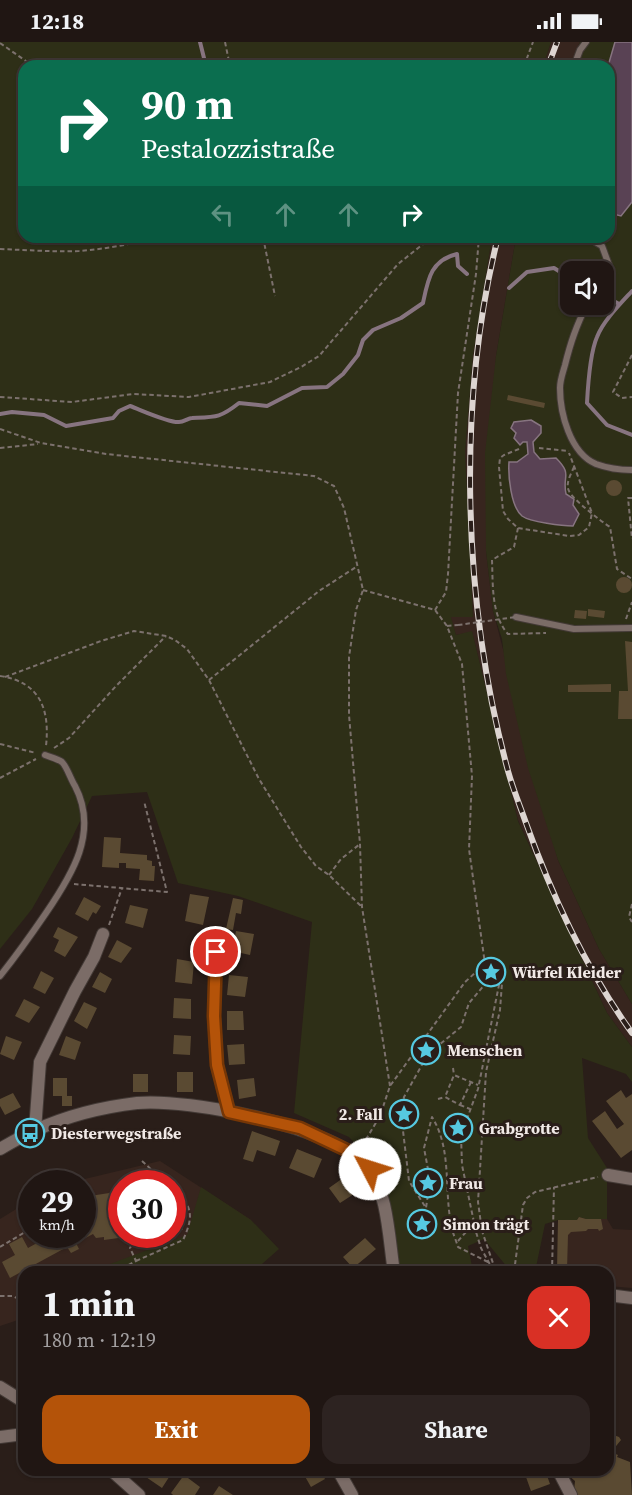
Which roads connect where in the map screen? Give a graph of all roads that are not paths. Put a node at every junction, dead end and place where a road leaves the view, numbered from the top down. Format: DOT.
graph roads {
  1 [pos="586,42"];
  2 [pos="576,60"];
  3 [pos="597,243"];
  4 [pos="608,261"];
  5 [pos="582,315"];
  6 [pos="632,470"];
  7 [pos="516,617"];
  8 [pos="632,628"];
  9 [pos="45,754"];
  10 [pos="103,934"];
  11 [pos="216,952"];
  12 [pos="0,976"];
  13 [pos="229,1112"];
  14 [pos="35,1130"];
  15 [pos="0,1149"];
  16 [pos="608,1175"];
  17 [pos="632,1179"];
  18 [pos="393,1266"];
  19 [pos="614,1296"];
  20 [pos="632,1298"];
  21 [pos="0,1387"];
  22 [pos="18,1398"];
  23 [pos="18,1435"];
  24 [pos="0,1437"];
  25 [pos="118,1476"];
  26 [pos="341,1476"];
  27 [pos="561,1476"];
  28 [pos="139,1495"];
  29 [pos="352,1495"];
  30 [pos="571,1495"];
  1 -- 2 [label="lane"];
  3 -- 4 [label="lane"];
  5 -- 6 [label="lane"];
  7 -- 8 [label="lane"];
  9 -- 12 [label="lane"];
  10 -- 14 [label="street"];
  11 -- 13 [label="street"];
  13 -- 14 [label="street"];
  13 -- 18 [label="street"];
  14 -- 15 [label="street"];
  16 -- 17 [label="street"];
  19 -- 20 [label="street"];
  21 -- 22 [label="street"];
  23 -- 24 [label="street"];
  25 -- 28 [label="street"];
  26 -- 29 [label="street"];
  27 -- 30 [label="street"];
}
